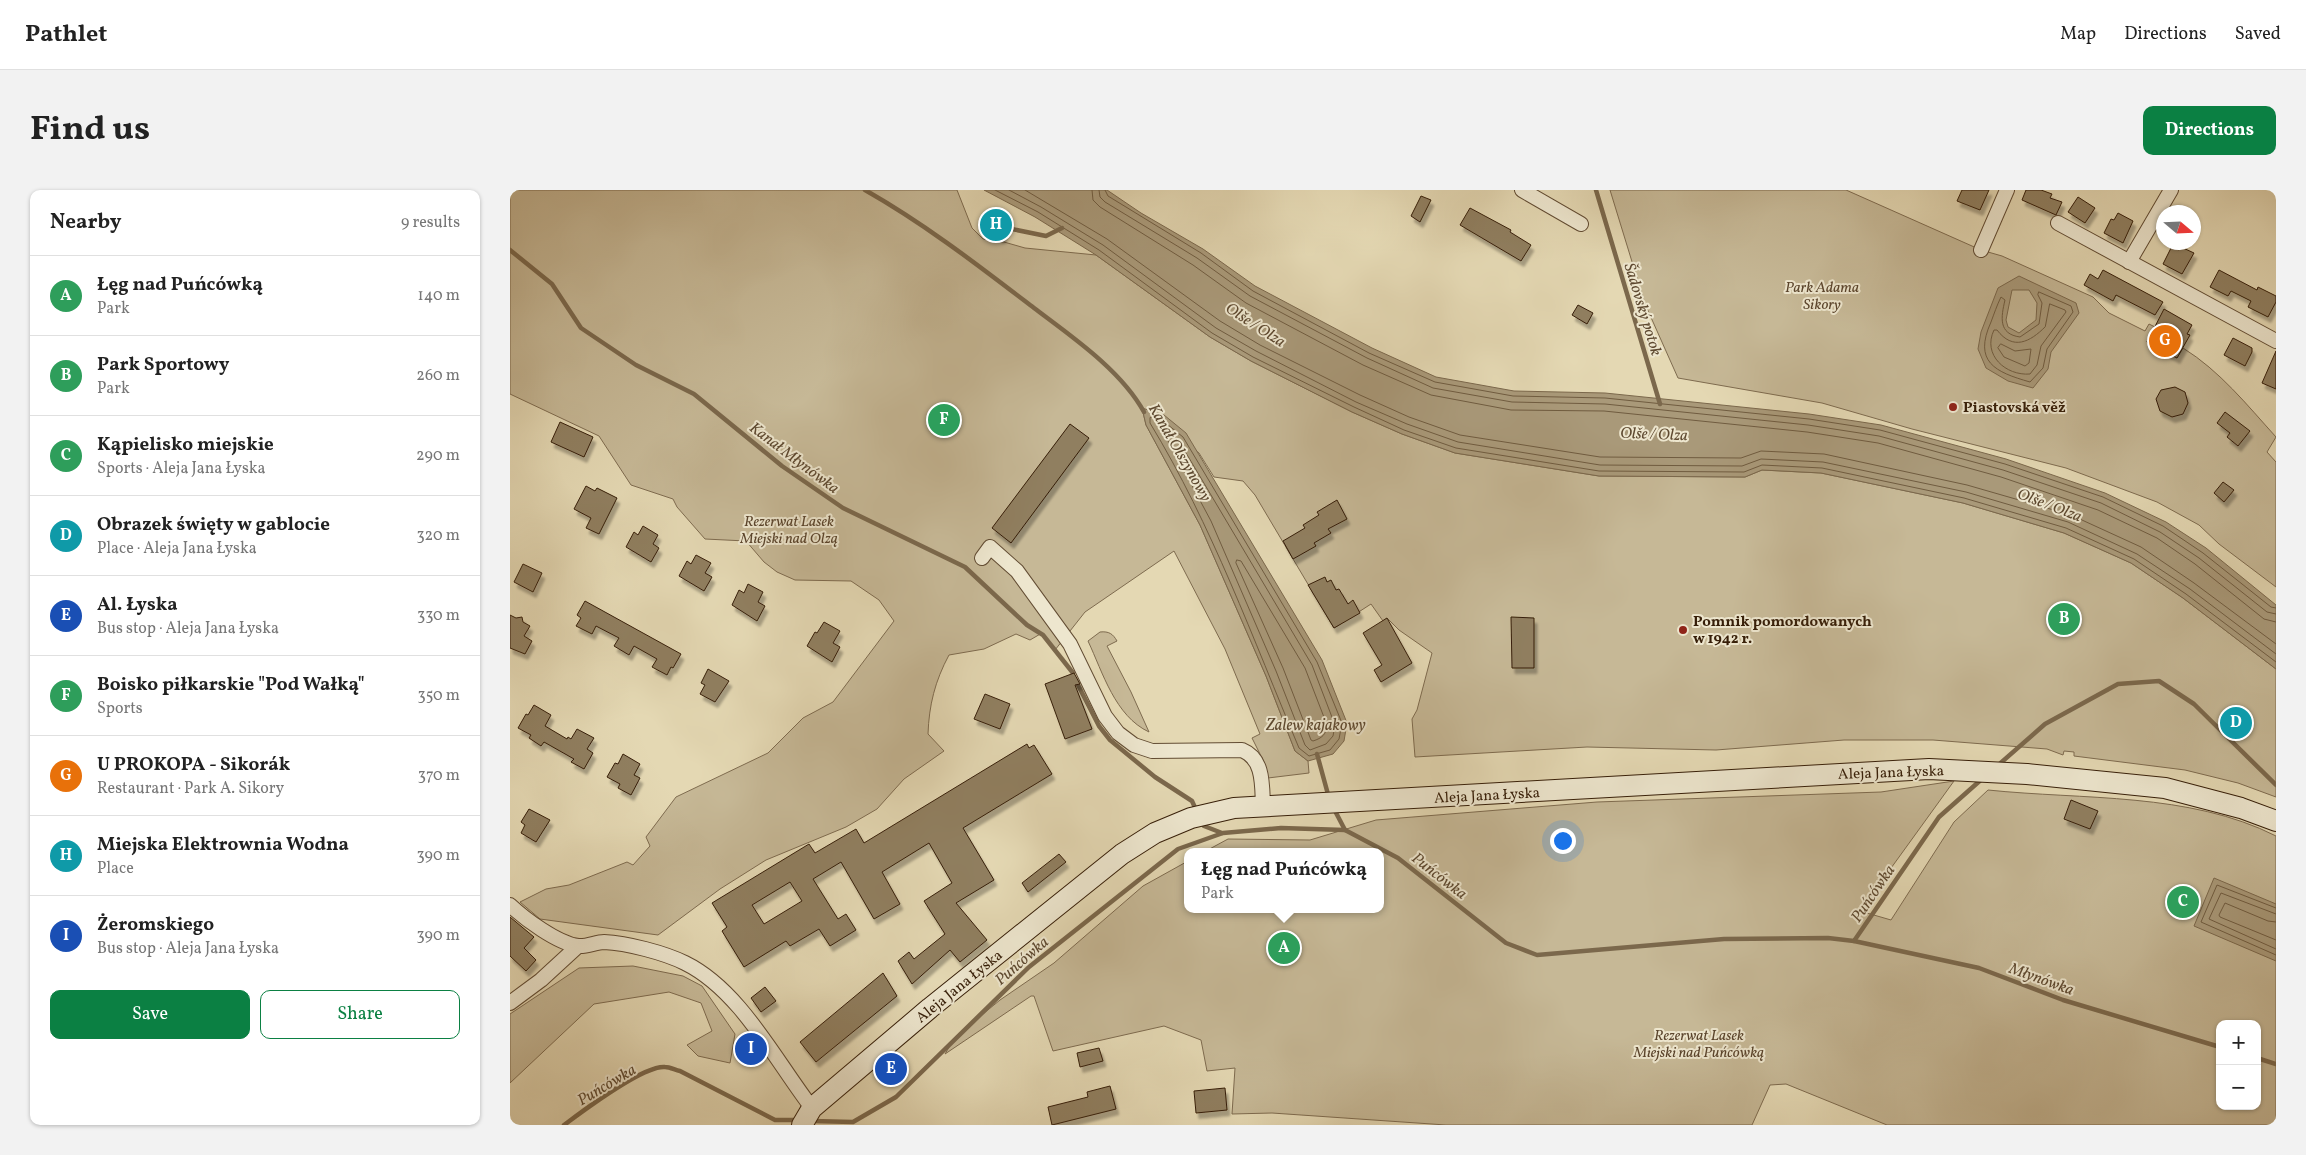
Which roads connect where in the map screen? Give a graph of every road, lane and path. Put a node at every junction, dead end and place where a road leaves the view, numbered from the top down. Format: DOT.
graph roads {
  1 [pos="1522,190"];
  2 [pos="2006,190"];
  3 [pos="2171,190"];
  4 [pos="2058,223"];
  5 [pos="1582,224"];
  6 [pos="1981,250"];
  7 [pos="2129,262"];
  8 [pos="2276,341"];
  9 [pos="982,558"];
  10 [pos="1263,806"];
  11 [pos="2276,821"];
  12 [pos="510,905"];
  13 [pos="578,946"];
  14 [pos="510,1003"];
  15 [pos="807,1116"];
  1 -- 5 [label="street"];
  2 -- 6 [label="street"];
  3 -- 7 [label="street"];
  4 -- 7 [label="street"];
  7 -- 8 [label="street"];
  9 -- 10 [label="street"];
  10 -- 11 [label="street, Aleja Jana Łyska"];
  10 -- 15 [label="street, Aleja Jana Łyska"];
  12 -- 13 [label="street"];
  13 -- 14 [label="street"];
  13 -- 15 [label="street"];
}
